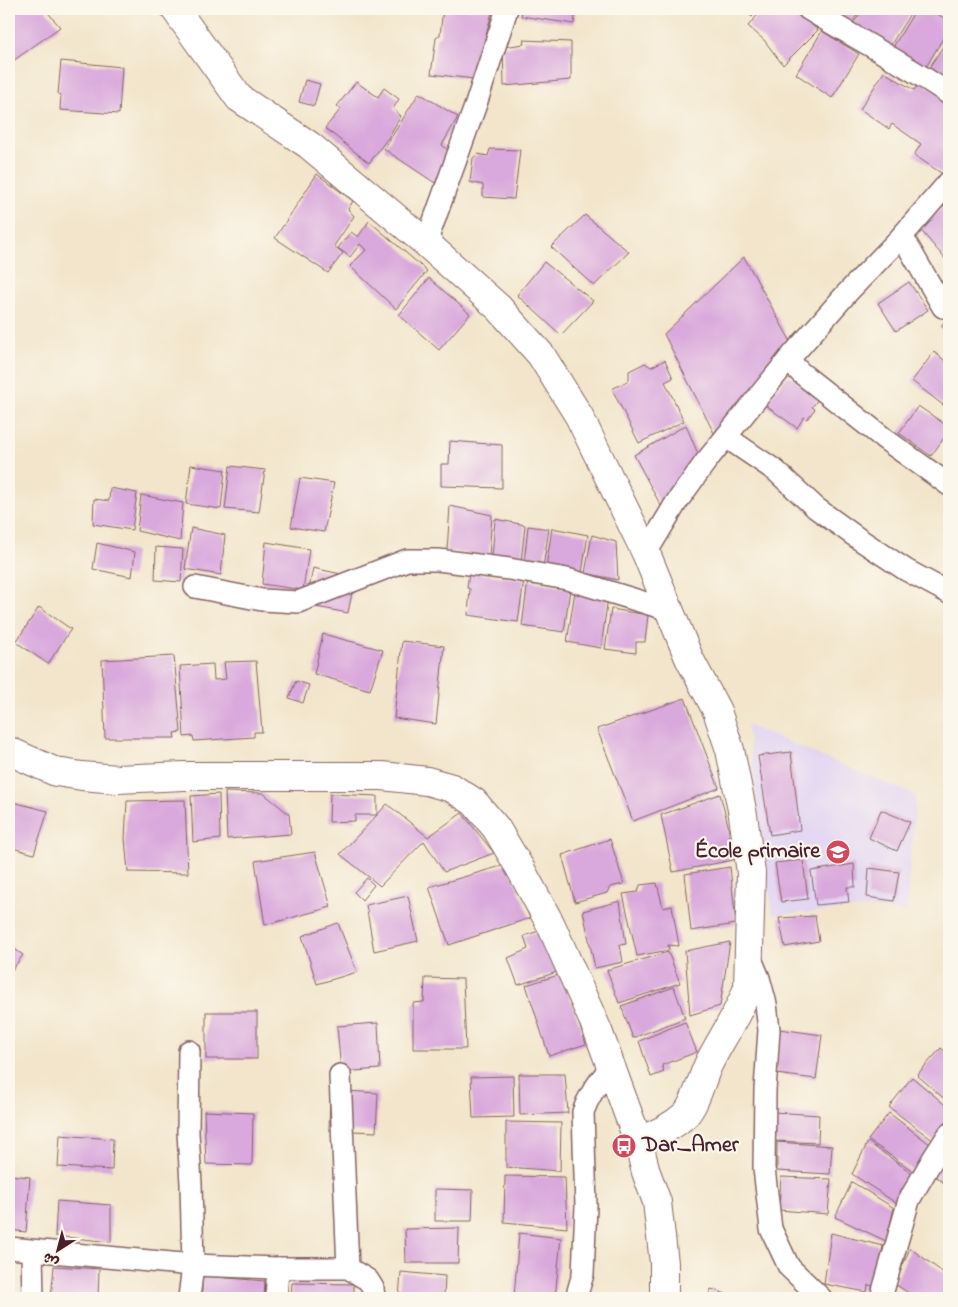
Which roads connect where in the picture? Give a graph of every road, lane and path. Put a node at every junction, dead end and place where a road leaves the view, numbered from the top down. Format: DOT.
graph roads {
  1 [pos="176,9"];
  2 [pos="508,9"];
  3 [pos="808,9"];
  4 [pos="949,94"];
  5 [pos="949,184"];
  6 [pos="902,236"];
  7 [pos="426,243"];
  8 [pos="943,307"];
  9 [pos="788,360"];
  10 [pos="726,437"];
  11 [pos="949,485"];
  12 [pos="646,553"];
  13 [pos="195,587"];
  14 [pos="949,593"];
  15 [pos="669,610"];
  16 [pos="9,751"];
  17 [pos="749,954"];
  18 [pos="189,1051"];
  19 [pos="611,1066"];
  20 [pos="340,1075"];
  21 [pos="949,1134"];
  22 [pos="638,1141"];
  23 [pos="9,1248"];
  24 [pos="32,1251"];
  25 [pos="192,1265"];
  26 [pos="278,1268"];
  27 [pos="348,1268"];
  28 [pos="32,1298"];
  29 [pos="189,1298"];
  30 [pos="276,1298"];
  31 [pos="374,1298"];
  32 [pos="576,1298"];
  33 [pos="664,1298"];
  34 [pos="821,1298"];
  35 [pos="881,1298"];
  1 -- 7 [label="street"];
  2 -- 7 [label="street"];
  3 -- 4 [label="street"];
  5 -- 6 [label="street"];
  6 -- 8 [label="street"];
  6 -- 9 [label="street"];
  7 -- 12 [label="street"];
  9 -- 10 [label="street"];
  9 -- 11 [label="street"];
  10 -- 12 [label="street"];
  10 -- 14 [label="street"];
  12 -- 15 [label="street"];
  13 -- 15 [label="street"];
  15 -- 17 [label="street"];
  16 -- 19 [label="street"];
  17 -- 22 [label="street"];
  17 -- 34 [label="street"];
  18 -- 25 [label="street"];
  19 -- 22 [label="street"];
  19 -- 32 [label="street"];
  20 -- 27 [label="street"];
  21 -- 35 [label="street"];
  22 -- 33 [label="street"];
  23 -- 24 [label="street"];
  24 -- 25 [label="street"];
  24 -- 28 [label="street"];
  25 -- 26 [label="street"];
  25 -- 29 [label="street"];
  26 -- 27 [label="street"];
  26 -- 30 [label="street"];
  27 -- 31 [label="street"];
}
